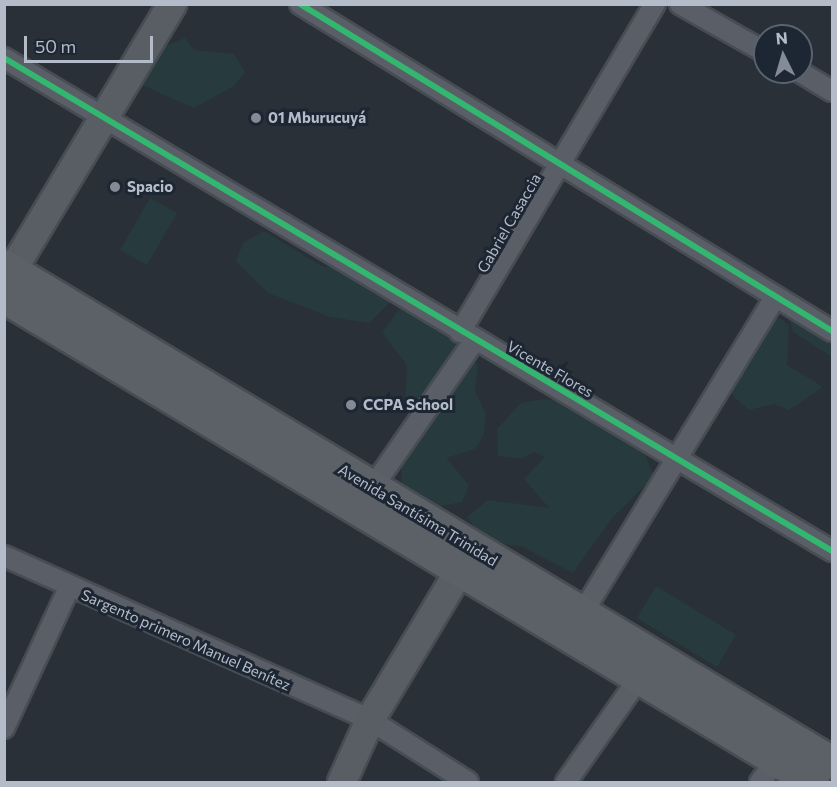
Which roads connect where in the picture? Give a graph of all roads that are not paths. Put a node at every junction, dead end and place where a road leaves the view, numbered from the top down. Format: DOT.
graph roads {
  1 [pos="172,4"];
  2 [pos="300,4"];
  3 [pos="655,4"];
  4 [pos="680,4"];
  5 [pos="753,45"];
  6 [pos="4,58"];
  7 [pos="813,79"];
  8 [pos="832,90"];
  9 [pos="102,116"];
  10 [pos="556,165"];
  11 [pos="6,279"];
  12 [pos="775,297"];
  13 [pos="832,331"];
  14 [pos="468,336"];
  15 [pos="678,456"];
  16 [pos="372,488"];
  17 [pos="832,551"];
  18 [pos="4,556"];
  19 [pos="467,559"];
  20 [pos="69,588"];
  21 [pos="583,612"];
  22 [pos="639,678"];
  23 [pos="370,720"];
  24 [pos="4,728"];
  25 [pos="832,763"];
  26 [pos="768,772"];
  27 [pos="342,783"];
  28 [pos="468,783"];
  29 [pos="566,783"];
  30 [pos="813,783"];
  1 -- 9 [label="street"];
  2 -- 10 [label="street"];
  3 -- 10 [label="street, Gabriel Casaccia"];
  4 -- 5 [label="street"];
  6 -- 9 [label="street, Vicente Flores"];
  7 -- 8 [label="street"];
  9 -- 11 [label="street"];
  9 -- 14 [label="street, Vicente Flores"];
  10 -- 12 [label="street"];
  10 -- 14 [label="street, Gabriel Casaccia"];
  11 -- 16 [label="main road, Avenida Santísima Trinidad"];
  11 -- 19 [label="main road, Avenida Santísima Trinidad"];
  12 -- 13 [label="street"];
  12 -- 15 [label="street"];
  14 -- 15 [label="street, Vicente Flores"];
  14 -- 16 [label="street, Gabriel Casaccia"];
  15 -- 17 [label="street, Vicente Flores"];
  15 -- 21 [label="street"];
  16 -- 19 [label="main road, Avenida Santísima Trinidad"];
  18 -- 20 [label="street, Sargento primero Manuel Benítez"];
  19 -- 21 [label="main road, Avenida Santísima Trinidad"];
  19 -- 22 [label="main road, Avenida Santísima Trinidad"];
  19 -- 23 [label="street"];
  20 -- 23 [label="street, Sargento primero Manuel Benítez"];
  20 -- 24 [label="street"];
  21 -- 25 [label="main road, Avenida Santísima Trinidad"];
  22 -- 26 [label="main road, Avenida Santísima Trinidad"];
  22 -- 29 [label="street"];
  23 -- 27 [label="street"];
  23 -- 28 [label="street"];
  26 -- 30 [label="main road, Avenida Santísima Trinidad"];
}
